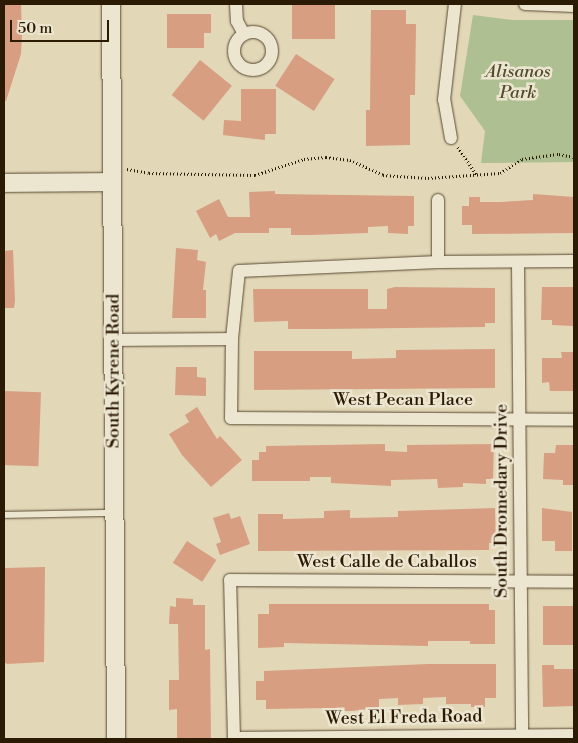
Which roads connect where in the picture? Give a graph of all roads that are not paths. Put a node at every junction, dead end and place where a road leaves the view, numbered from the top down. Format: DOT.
graph roads {
  1 [pos="111,4"];
  2 [pos="236,4"];
  3 [pos="455,4"];
  4 [pos="525,4"];
  5 [pos="574,6"];
  6 [pos="244,34"];
  7 [pos="451,138"];
  8 [pos="112,182"];
  9 [pos="4,183"];
  10 [pos="438,200"];
  11 [pos="574,261"];
  12 [pos="438,262"];
  13 [pos="518,262"];
  14 [pos="232,339"];
  15 [pos="113,340"];
  16 [pos="519,417"];
  17 [pos="574,420"];
  18 [pos="114,513"];
  19 [pos="4,515"];
  20 [pos="521,579"];
  21 [pos="574,582"];
  22 [pos="574,735"];
  23 [pos="522,737"];
  24 [pos="116,739"];
  25 [pos="234,739"];
  1 -- 8 [label="main road, South Kyrene Road"];
  2 -- 6 [label="street"];
  3 -- 7 [label="street"];
  4 -- 5 [label="street"];
  8 -- 9 [label="main road"];
  8 -- 15 [label="main road, South Kyrene Road"];
  10 -- 12 [label="street"];
  11 -- 13 [label="street"];
  12 -- 13 [label="street"];
  12 -- 14 [label="street"];
  13 -- 16 [label="street, South Dromedary Drive"];
  14 -- 15 [label="street"];
  14 -- 16 [label="street, West Pecan Place"];
  15 -- 18 [label="main road, South Kyrene Road"];
  16 -- 17 [label="street, West Pecan Place"];
  16 -- 20 [label="street, South Dromedary Drive"];
  18 -- 19 [label="lane"];
  18 -- 24 [label="main road, South Kyrene Road"];
  20 -- 21 [label="street, West Calle de Caballos"];
  20 -- 23 [label="street, South Dromedary Drive"];
  20 -- 25 [label="street, West Calle de Caballos"];
  22 -- 23 [label="street, West El Freda Road"];
  23 -- 25 [label="street, West El Freda Road"];
}
